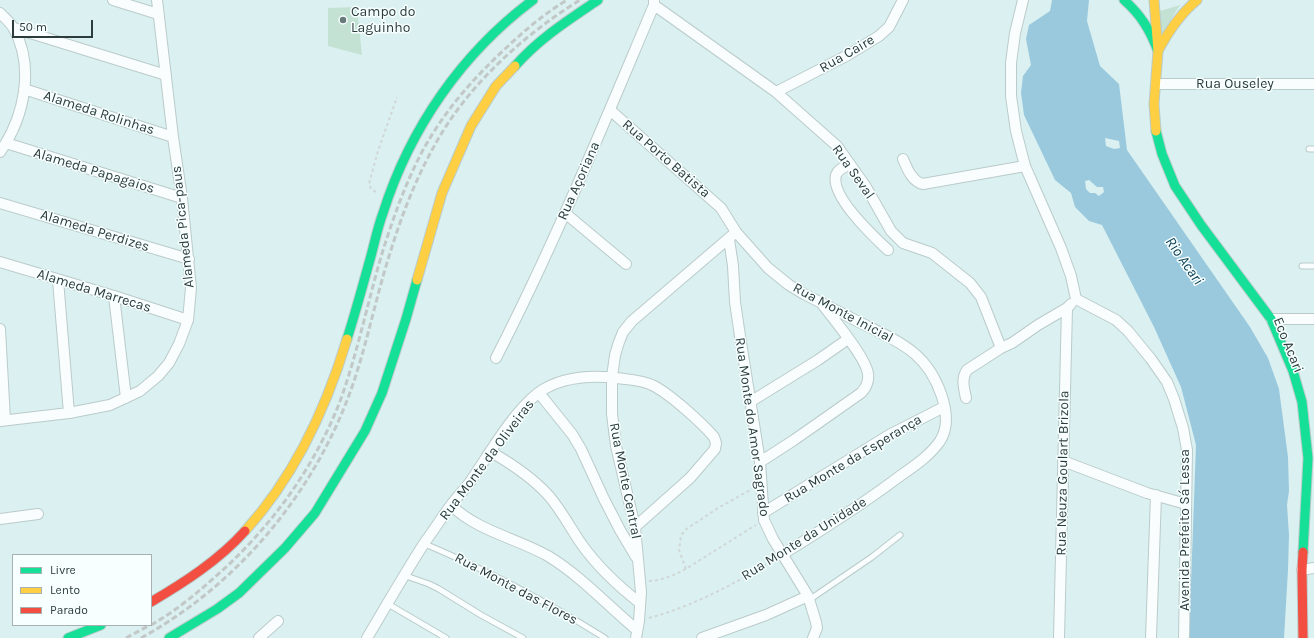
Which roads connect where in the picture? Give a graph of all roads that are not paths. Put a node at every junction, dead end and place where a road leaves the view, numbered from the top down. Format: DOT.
graph roads {
  1 [pos="113,0"];
  2 [pos="157,0"];
  3 [pos="533,0"];
  4 [pos="598,0"];
  5 [pos="904,0"];
  6 [pos="1023,0"];
  7 [pos="1124,0"];
  8 [pos="1154,0"];
  9 [pos="1197,0"];
  10 [pos="654,2"];
  11 [pos="0,13"];
  12 [pos="158,14"];
  13 [pos="14,28"];
  14 [pos="1158,51"];
  15 [pos="166,75"];
  16 [pos="1156,84"];
  17 [pos="1314,84"];
  18 [pos="24,90"];
  19 [pos="776,92"];
  20 [pos="610,110"];
  21 [pos="173,137"];
  22 [pos="6,143"];
  23 [pos="0,152"];
  24 [pos="903,159"];
  25 [pos="850,164"];
  26 [pos="1025,166"];
  27 [pos="182,198"];
  28 [pos="0,203"];
  29 [pos="721,208"];
  30 [pos="565,213"];
  31 [pos="732,235"];
  32 [pos="888,250"];
  33 [pos="189,259"];
  34 [pos="0,262"];
  35 [pos="626,264"];
  36 [pos="1302,266"];
  37 [pos="1314,266"];
  38 [pos="58,280"];
  39 [pos="114,296"];
  40 [pos="1076,299"];
  41 [pos="820,302"];
  42 [pos="1066,308"];
  43 [pos="1271,319"];
  44 [pos="1314,319"];
  45 [pos="188,320"];
  46 [pos="0,329"];
  47 [pos="848,339"];
  48 [pos="1001,348"];
  49 [pos="496,358"];
  50 [pos="612,377"];
  51 [pos="539,393"];
  52 [pos="126,398"];
  53 [pos="966,398"];
  54 [pos="750,402"];
  55 [pos="944,407"];
  56 [pos="69,413"];
  57 [pos="3,420"];
  58 [pos="946,426"];
  59 [pos="491,452"];
  60 [pos="1063,461"];
  61 [pos="760,462"];
  62 [pos="1156,496"];
  63 [pos="1186,504"];
  64 [pos="452,505"];
  65 [pos="38,514"];
  66 [pos="763,517"];
  67 [pos="0,518"];
  68 [pos="635,527"];
  69 [pos="900,535"];
  70 [pos="425,544"];
  71 [pos="783,554"];
  72 [pos="638,560"];
  73 [pos="1314,568"];
  74 [pos="1302,570"];
  75 [pos="406,576"];
  76 [pos="809,598"];
  77 [pos="152,601"];
  78 [pos="640,603"];
  79 [pos="388,604"];
  80 [pos="278,621"];
  81 [pos="99,626"];
  82 [pos="637,630"];
  83 [pos="68,638"];
  84 [pos="86,638"];
  85 [pos="168,638"];
  86 [pos="259,638"];
  87 [pos="368,638"];
  88 [pos="446,638"];
  89 [pos="523,638"];
  90 [pos="605,638"];
  91 [pos="702,638"];
  92 [pos="813,638"];
  93 [pos="1059,638"];
  94 [pos="1151,638"];
  95 [pos="1184,638"];
  96 [pos="1303,638"];
  1 -- 12 [label="street"];
  2 -- 12 [label="street, Alameda Pica-paus"];
  3 -- 77 [label="main road"];
  4 -- 85 [label="main road"];
  5 -- 19 [label="street, Rua Caire"];
  6 -- 26 [label="street"];
  7 -- 14 [label="main road"];
  8 -- 14 [label="main road"];
  9 -- 14 [label="main road"];
  10 -- 19 [label="street, Rua Seval"];
  10 -- 20 [label="street, Rua Açoriana"];
  11 -- 13 [label="street"];
  12 -- 15 [label="street, Alameda Pica-paus"];
  13 -- 15 [label="street"];
  13 -- 18 [label="street"];
  14 -- 16 [label="main road"];
  15 -- 21 [label="street, Alameda Pica-paus"];
  16 -- 17 [label="street, Rua Ouseley"];
  16 -- 43 [label="main road"];
  18 -- 21 [label="street, Alameda Rolinhas"];
  18 -- 22 [label="street"];
  19 -- 25 [label="street, Rua Seval"];
  20 -- 29 [label="street, Rua Porto Batista"];
  20 -- 30 [label="street, Rua Açoriana"];
  21 -- 27 [label="street, Alameda Pica-paus"];
  22 -- 23 [label="street"];
  22 -- 27 [label="street, Alameda Papagaios"];
  24 -- 26 [label="street"];
  25 -- 32 [label="street"];
  25 -- 48 [label="street, Rua Seval"];
  26 -- 40 [label="street"];
  27 -- 33 [label="street, Alameda Pica-paus"];
  28 -- 33 [label="street, Alameda Perdizes"];
  29 -- 31 [label="street, Rua Monte Inicial"];
  30 -- 35 [label="street"];
  30 -- 49 [label="street, Rua Açoriana"];
  31 -- 41 [label="street, Rua Monte Inicial"];
  31 -- 50 [label="street, Rua Monte Central"];
  31 -- 54 [label="street, Rua Monte do Amor Sagrado"];
  33 -- 45 [label="street, Alameda Pica-paus"];
  34 -- 38 [label="street, Alameda Marrecas"];
  36 -- 37 [label="lane"];
  38 -- 39 [label="street, Alameda Marrecas"];
  38 -- 56 [label="street"];
  39 -- 45 [label="street, Alameda Marrecas"];
  39 -- 52 [label="street"];
  40 -- 42 [label="street"];
  40 -- 63 [label="street, Avenida Prefeito Sá Lessa"];
  41 -- 47 [label="street"];
  41 -- 55 [label="street, Rua Monte Inicial"];
  42 -- 48 [label="street"];
  42 -- 60 [label="street, Rua Neuza Goulart Brizola"];
  43 -- 44 [label="street"];
  43 -- 74 [label="main road"];
  45 -- 52 [label="street, Alameda Pica-paus"];
  46 -- 57 [label="street"];
  47 -- 54 [label="street"];
  47 -- 61 [label="street"];
  48 -- 53 [label="street"];
  50 -- 51 [label="street, Rua Monte da Oliveiras"];
  50 -- 68 [label="street, Rua Monte Central"];
  50 -- 68 [label="street, Rua Monte da Oliveiras"];
  51 -- 59 [label="street, Rua Monte da Oliveiras"];
  51 -- 72 [label="street"];
  52 -- 56 [label="street, Alameda Pica-paus"];
  54 -- 61 [label="street, Rua Monte do Amor Sagrado"];
  55 -- 58 [label="street, Rua Monte Inicial"];
  55 -- 66 [label="street, Rua Monte da Esperança"];
  56 -- 57 [label="street, Alameda Pica-paus"];
  58 -- 71 [label="street, Rua Monte da Unidade"];
  59 -- 64 [label="street, Rua Monte da Oliveiras"];
  59 -- 78 [label="street"];
  60 -- 62 [label="street"];
  60 -- 93 [label="street, Rua Neuza Goulart Brizola"];
  61 -- 66 [label="street, Rua Monte do Amor Sagrado"];
  62 -- 63 [label="street"];
  62 -- 94 [label="street"];
  63 -- 95 [label="street, Avenida Prefeito Sá Lessa"];
  64 -- 70 [label="street, Rua Monte da Oliveiras"];
  64 -- 82 [label="street"];
  65 -- 67 [label="street"];
  66 -- 71 [label="street, Rua Monte do Amor Sagrado"];
  68 -- 72 [label="street, Rua Monte Central"];
  69 -- 76 [label="lane"];
  70 -- 75 [label="street, Rua Monte da Oliveiras"];
  70 -- 90 [label="lane, Rua Monte das Flores"];
  71 -- 76 [label="street, Rua Monte do Amor Sagrado"];
  72 -- 78 [label="street, Rua Monte Central"];
  73 -- 74 [label="street"];
  74 -- 96 [label="main road"];
  75 -- 79 [label="street, Rua Monte da Oliveiras"];
  75 -- 89 [label="lane"];
  76 -- 91 [label="street"];
  76 -- 92 [label="street, Rua Monte do Amor Sagrado"];
  78 -- 82 [label="street, Rua Monte Central"];
  79 -- 87 [label="street, Rua Monte da Oliveiras"];
  79 -- 88 [label="lane"];
  80 -- 86 [label="street"];
  81 -- 83 [label="main road"];
  81 -- 84 [label="main road"];
}
